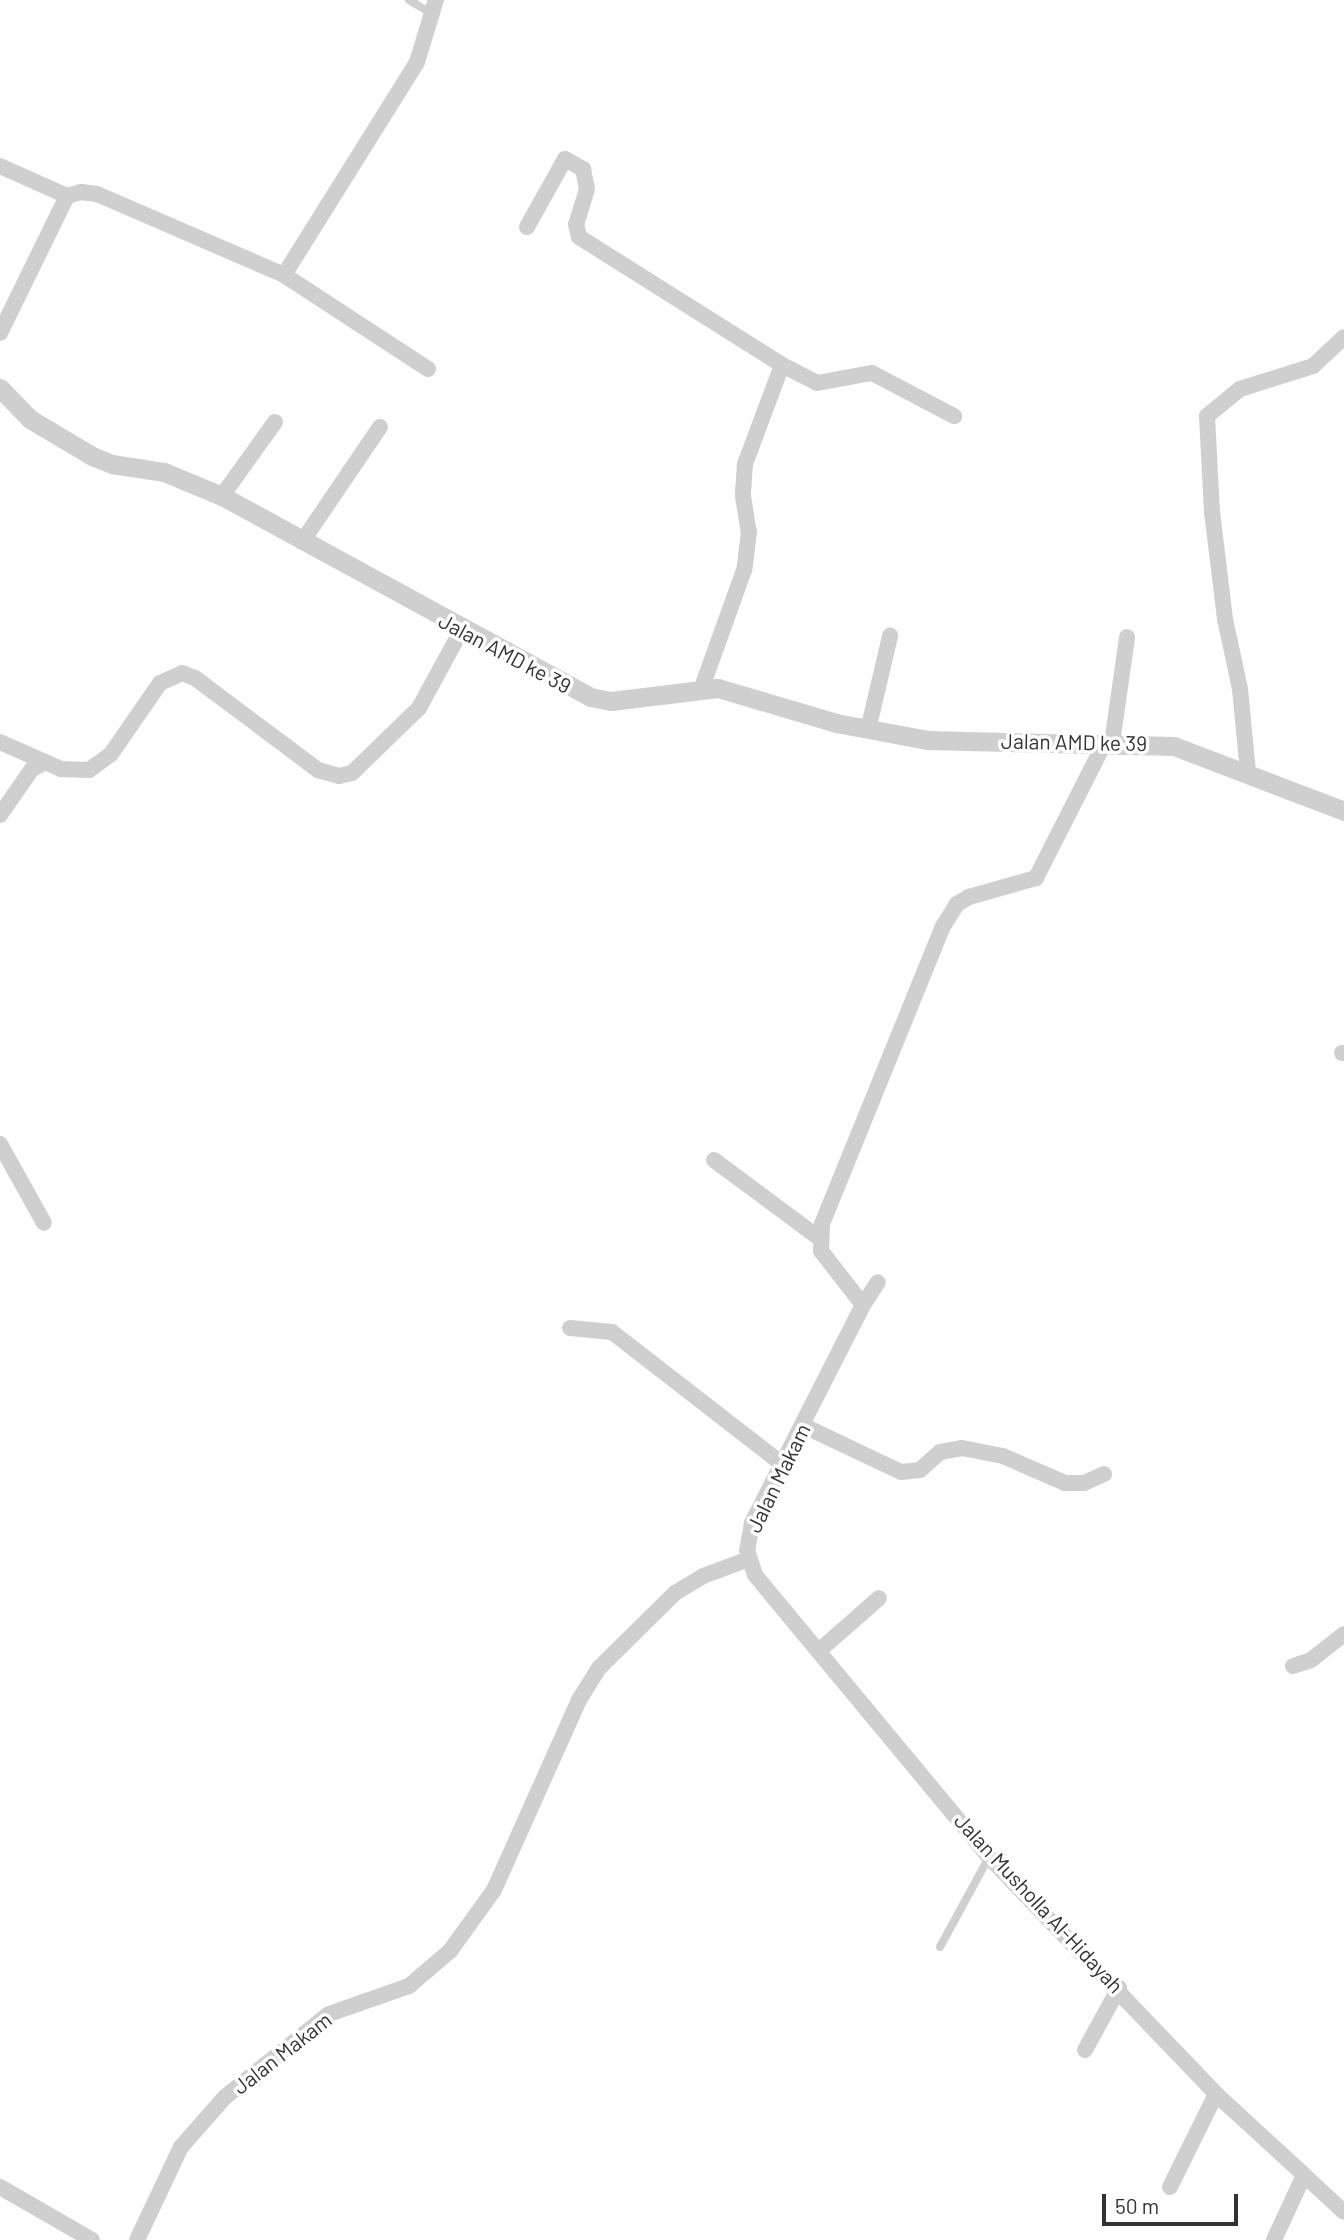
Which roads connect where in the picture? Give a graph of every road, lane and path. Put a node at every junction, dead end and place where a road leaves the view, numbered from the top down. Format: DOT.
graph roads {
  1 [pos="409,0"];
  2 [pos="435,8"];
  3 [pos="0,166"];
  4 [pos="67,196"];
  5 [pos="527,227"];
  6 [pos="284,275"];
  7 [pos="0,333"];
  8 [pos="1344,337"];
  9 [pos="782,365"];
  10 [pos="428,369"];
  11 [pos="0,388"];
  12 [pos="954,416"];
  13 [pos="275,422"];
  14 [pos="380,427"];
  15 [pos="222,496"];
  16 [pos="302,542"];
  17 [pos="462,629"];
  18 [pos="890,636"];
  19 [pos="1127,637"];
  20 [pos="701,690"];
  21 [pos="868,730"];
  22 [pos="0,742"];
  23 [pos="1108,743"];
  24 [pos="44,763"];
  25 [pos="1248,772"];
  26 [pos="1344,811"];
  27 [pos="0,815"];
  28 [pos="2,1153"];
  29 [pos="714,1160"];
  30 [pos="44,1223"];
  31 [pos="819,1238"];
  32 [pos="878,1282"];
  33 [pos="863,1305"];
  34 [pos="570,1328"];
  35 [pos="804,1426"];
  36 [pos="782,1464"];
  37 [pos="1104,1474"];
  38 [pos="748,1559"];
  39 [pos="880,1598"];
  40 [pos="1344,1634"];
  41 [pos="821,1649"];
  42 [pos="1293,1666"];
  43 [pos="989,1857"];
  44 [pos="940,1947"];
  45 [pos="1119,1988"];
  46 [pos="1085,2050"];
  47 [pos="1216,2094"];
  48 [pos="1304,2175"];
  49 [pos="0,2187"];
  50 [pos="1170,2187"];
  51 [pos="1344,2212"];
  52 [pos="92,2240"];
  53 [pos="137,2240"];
  54 [pos="1273,2240"];
  1 -- 2 [label="lane"];
  2 -- 6 [label="street"];
  3 -- 4 [label="street"];
  4 -- 6 [label="street"];
  4 -- 7 [label="street"];
  5 -- 9 [label="street"];
  6 -- 10 [label="street"];
  8 -- 25 [label="street"];
  9 -- 12 [label="street"];
  9 -- 20 [label="street"];
  11 -- 15 [label="street, Jalan AMD ke 39"];
  13 -- 15 [label="street"];
  14 -- 16 [label="street"];
  15 -- 16 [label="street, Jalan AMD ke 39"];
  16 -- 17 [label="street, Jalan AMD ke 39"];
  17 -- 20 [label="street, Jalan AMD ke 39"];
  17 -- 24 [label="street"];
  18 -- 21 [label="street"];
  19 -- 23 [label="street"];
  20 -- 21 [label="street, Jalan AMD ke 39"];
  21 -- 23 [label="street, Jalan AMD ke 39"];
  22 -- 24 [label="street"];
  23 -- 25 [label="street, Jalan AMD ke 39"];
  23 -- 31 [label="street"];
  24 -- 27 [label="street"];
  25 -- 26 [label="street, Jalan AMD ke 39"];
  28 -- 30 [label="street"];
  29 -- 31 [label="street"];
  31 -- 33 [label="street"];
  32 -- 33 [label="street, Jalan Makam"];
  33 -- 35 [label="street, Jalan Makam"];
  34 -- 36 [label="street"];
  35 -- 36 [label="street, Jalan Makam"];
  35 -- 37 [label="street"];
  36 -- 38 [label="street, Jalan Makam"];
  38 -- 41 [label="street, Jalan Musholla Al-Hidayah"];
  38 -- 53 [label="street, Jalan Makam"];
  39 -- 41 [label="street"];
  40 -- 42 [label="street"];
  41 -- 43 [label="street, Jalan Musholla Al-Hidayah"];
  43 -- 44 [label="lane"];
  43 -- 45 [label="street, Jalan Musholla Al-Hidayah"];
  45 -- 46 [label="street"];
  45 -- 47 [label="street, Jalan Musholla Al-Hidayah"];
  47 -- 48 [label="street, Jalan Musholla Al-Hidayah"];
  47 -- 50 [label="street"];
  48 -- 51 [label="street, Jalan Musholla Al-Hidayah"];
  48 -- 54 [label="street"];
  49 -- 52 [label="street"];
}
